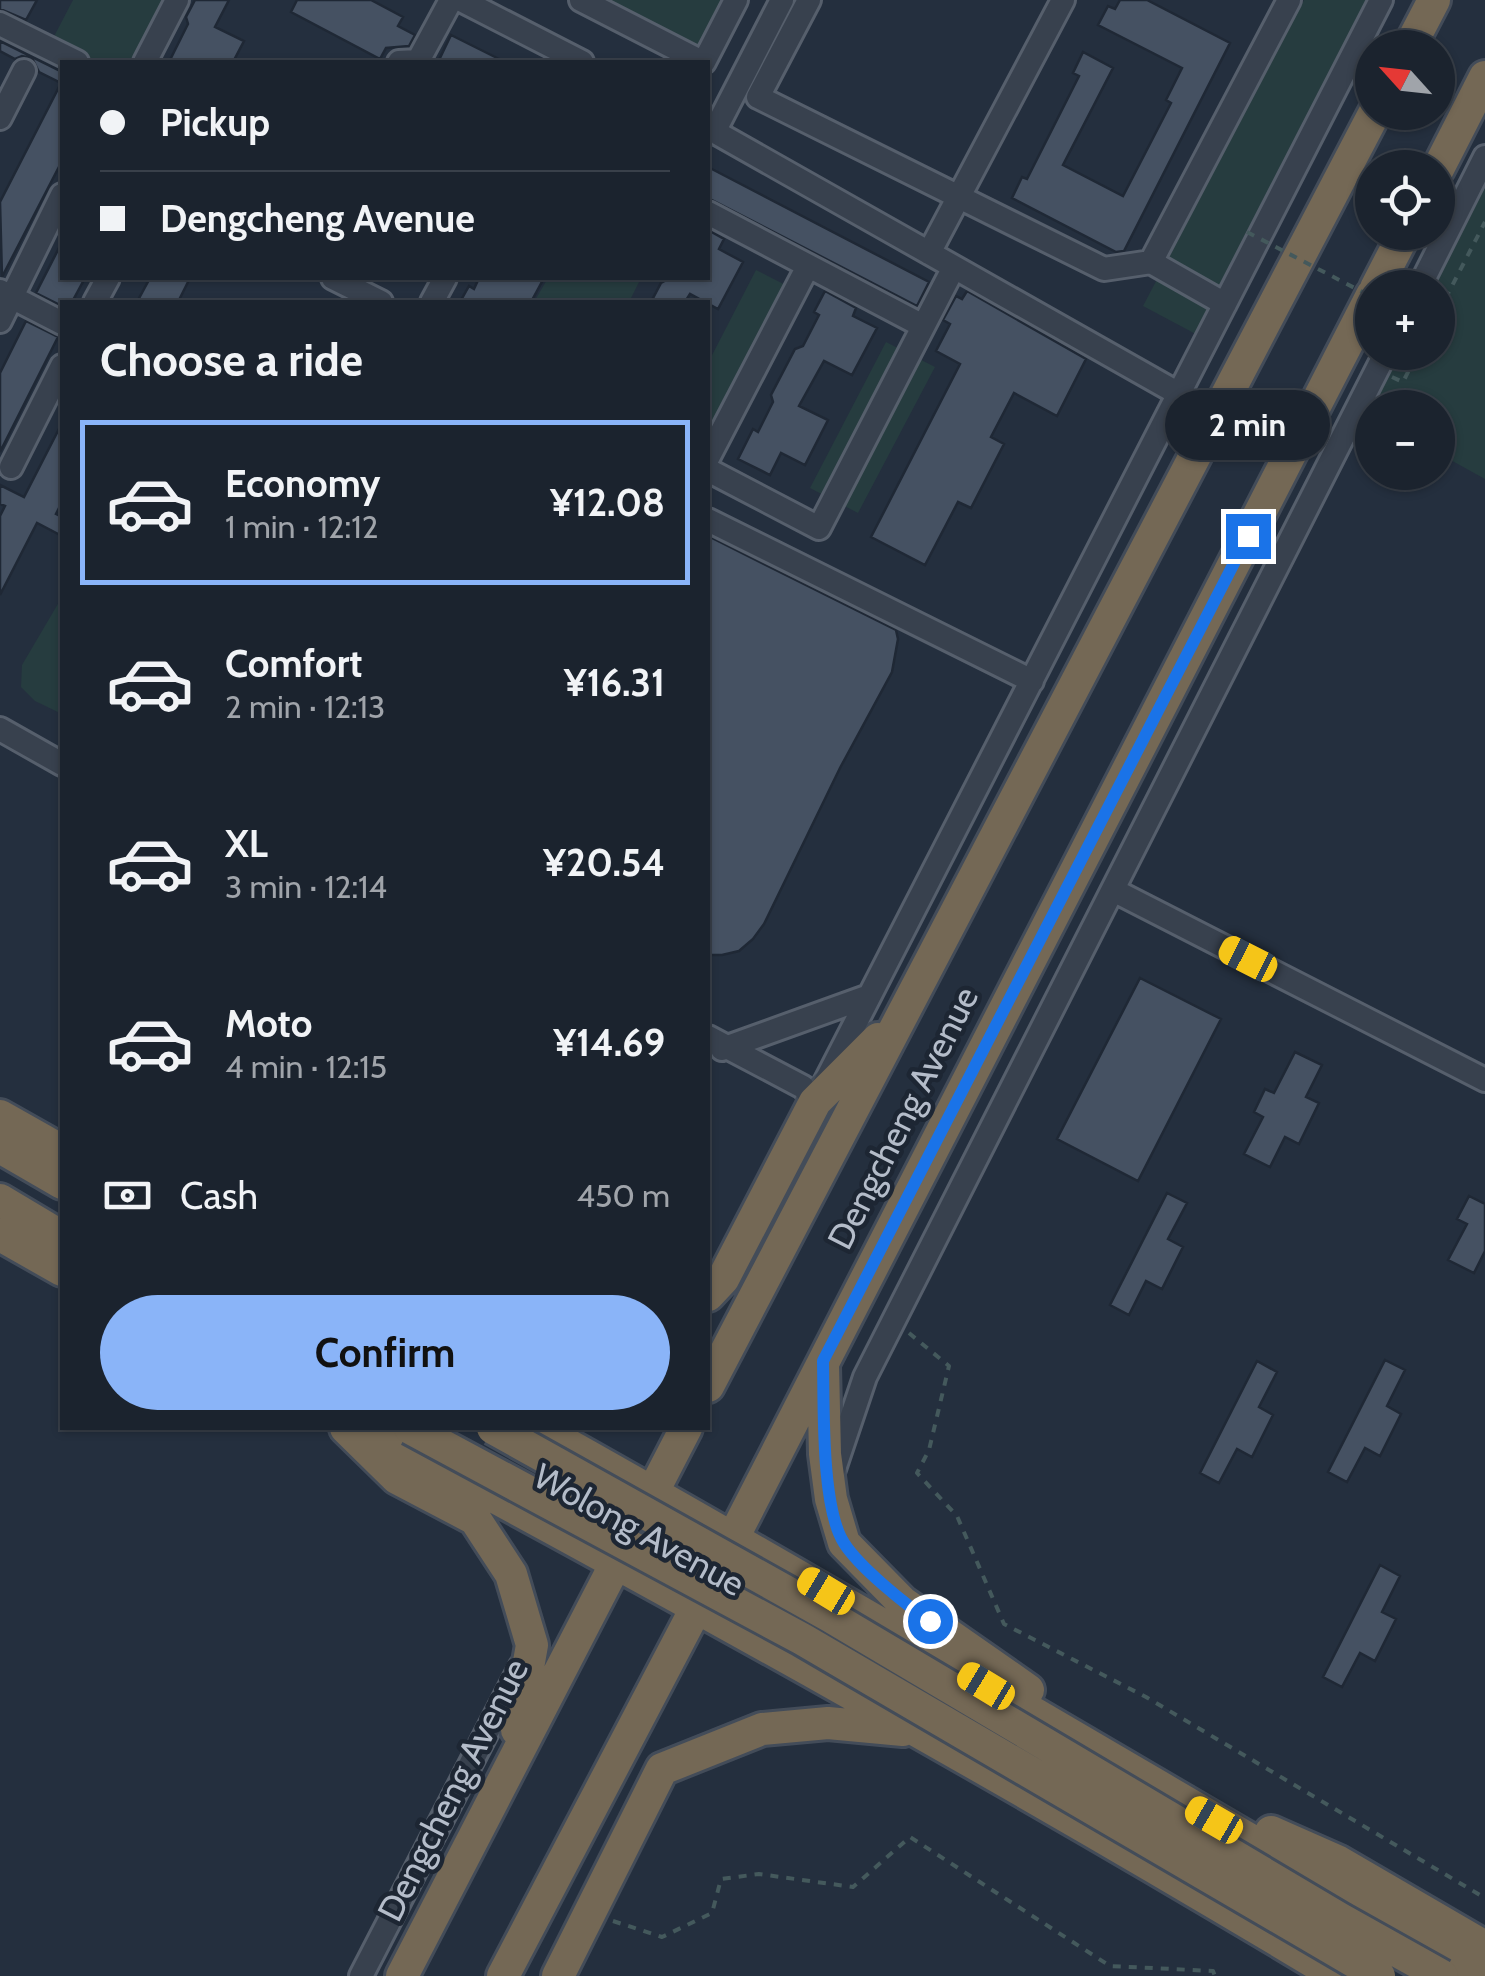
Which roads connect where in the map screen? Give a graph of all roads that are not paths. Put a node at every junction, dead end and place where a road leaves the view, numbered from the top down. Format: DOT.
graph roads {
  1 [pos="177,0"];
  2 [pos="451,0"];
  3 [pos="461,0"];
  4 [pos="581,0"];
  5 [pos="736,0"];
  6 [pos="782,0"];
  7 [pos="809,0"];
  8 [pos="1063,0"];
  9 [pos="1289,0"];
  10 [pos="1381,0"];
  11 [pos="1434,0"];
  12 [pos="0,24"];
  13 [pos="1418,30"];
  14 [pos="73,60"];
  15 [pos="146,60"];
  16 [pos="420,60"];
  17 [pos="578,60"];
  18 [pos="699,60"];
  19 [pos="704,60"];
  20 [pos="24,71"];
  21 [pos="1485,77"];
  22 [pos="0,118"];
  23 [pos="711,130"];
  24 [pos="1366,130"];
  25 [pos="1448,150"];
  26 [pos="1485,157"];
  27 [pos="959,197"];
  28 [pos="60,199"];
  29 [pos="710,214"];
  30 [pos="929,253"];
  31 [pos="1151,262"];
  32 [pos="808,266"];
  33 [pos="954,267"];
  34 [pos="1428,270"];
  35 [pos="337,280"];
  36 [pos="6,294"];
  37 [pos="378,300"];
  38 [pos="1225,304"];
  39 [pos="0,321"];
  40 [pos="60,322"];
  41 [pos="923,326"];
  42 [pos="1355,329"];
  43 [pos="60,370"];
  44 [pos="1377,370"];
  45 [pos="1179,394"];
  46 [pos="710,454"];
  47 [pos="11,467"];
  48 [pos="710,471"];
  49 [pos="710,521"];
  50 [pos="1032,681"];
  51 [pos="0,729"];
  52 [pos="60,763"];
  53 [pos="1113,890"];
  54 [pos="869,996"];
  55 [pos="902,1014"];
  56 [pos="714,1046"];
  57 [pos="1485,1080"];
  58 [pos="814,1102"];
  59 [pos="0,1116"];
  60 [pos="0,1124"];
  61 [pos="0,1147"];
  62 [pos="56,1150"];
  63 [pos="60,1182"];
  64 [pos="0,1200"];
  65 [pos="0,1226"];
  66 [pos="0,1235"];
  67 [pos="60,1236"];
  68 [pos="60,1259"];
  69 [pos="60,1269"];
  70 [pos="710,1294"];
  71 [pos="823,1361"];
  72 [pos="710,1382"];
  73 [pos="348,1430"];
  74 [pos="371,1430"];
  75 [pos="414,1430"];
  76 [pos="497,1430"];
  77 [pos="542,1430"];
  78 [pos="685,1430"];
  79 [pos="829,1484"];
  80 [pos="652,1492"];
  81 [pos="734,1536"];
  82 [pos="614,1561"];
  83 [pos="696,1607"];
  84 [pos="532,1645"];
  85 [pos="917,1732"];
  86 [pos="1113,1762"];
  87 [pos="511,1764"];
  88 [pos="1089,1828"];
  89 [pos="1485,1947"];
  90 [pos="1285,1971"];
  91 [pos="361,1976"];
  92 [pos="402,1976"];
  93 [pos="502,1976"];
  94 [pos="558,1976"];
  95 [pos="1337,1976"];
  96 [pos="1378,1976"];
  97 [pos="1442,1976"];
  98 [pos="1484,1976"];
  1 -- 15 [label="street"];
  2 -- 16 [label="street"];
  3 -- 17 [label="street"];
  4 -- 18 [label="street"];
  5 -- 19 [label="street"];
  6 -- 23 [label="street"];
  7 -- 27 [label="street"];
  8 -- 27 [label="street"];
  9 -- 31 [label="street"];
  10 -- 38 [label="street"];
  11 -- 13 [label="highway"];
  12 -- 14 [label="street"];
  20 -- 22 [label="street"];
  21 -- 25 [label="highway"];
  23 -- 30 [label="street"];
  24 -- 55 [label="highway, Dengcheng Avenue"];
  26 -- 34 [label="street"];
  27 -- 30 [label="street"];
  27 -- 31 [label="street"];
  28 -- 36 [label="street"];
  29 -- 32 [label="street"];
  30 -- 33 [label="street"];
  31 -- 38 [label="street"];
  32 -- 41 [label="street"];
  32 -- 46 [label="street"];
  33 -- 41 [label="street"];
  33 -- 45 [label="street"];
  35 -- 37 [label="street"];
  36 -- 39 [label="street"];
  36 -- 40 [label="street"];
  38 -- 45 [label="street"];
  41 -- 48 [label="street"];
  42 -- 71 [label="highway, Dengcheng Avenue"];
  43 -- 47 [label="street"];
  44 -- 53 [label="street"];
  45 -- 50 [label="street"];
  49 -- 50 [label="street"];
  50 -- 54 [label="street"];
  51 -- 52 [label="street"];
  53 -- 57 [label="street"];
  53 -- 79 [label="street"];
  54 -- 56 [label="street"];
  54 -- 58 [label="street"];
  55 -- 58 [label="highway"];
  55 -- 72 [label="highway, Dengcheng Avenue"];
  56 -- 58 [label="street"];
  58 -- 70 [label="highway"];
  59 -- 62 [label="highway"];
  60 -- 62 [label="highway"];
  61 -- 63 [label="highway"];
  64 -- 67 [label="highway"];
  65 -- 68 [label="highway"];
  66 -- 69 [label="highway"];
  71 -- 79 [label="highway"];
  71 -- 81 [label="highway, Dengcheng Avenue"];
  73 -- 84 [label="highway"];
  74 -- 82 [label="highway, Wolong Avenue"];
  75 -- 96 [label="highway, bridge"];
  76 -- 97 [label="highway, bridge"];
  77 -- 80 [label="highway, Wolong Avenue"];
  78 -- 80 [label="highway, Dengcheng Avenue"];
  79 -- 86 [label="highway"];
  80 -- 81 [label="highway, Wolong Avenue"];
  80 -- 82 [label="highway, Dengcheng Avenue"];
  81 -- 83 [label="highway, Dengcheng Avenue"];
  81 -- 86 [label="highway, Wolong Avenue"];
  82 -- 83 [label="highway, Wolong Avenue"];
  82 -- 87 [label="highway, Dengcheng Avenue"];
  83 -- 85 [label="highway, Wolong Avenue"];
  83 -- 93 [label="highway, Dengcheng Avenue"];
  84 -- 87 [label="highway"];
  84 -- 91 [label="street"];
  85 -- 88 [label="highway, Wolong Avenue"];
  85 -- 94 [label="highway"];
  86 -- 89 [label="highway"];
  86 -- 98 [label="highway, Wolong Avenue"];
  87 -- 92 [label="highway, Dengcheng Avenue"];
  88 -- 90 [label="highway"];
  88 -- 95 [label="highway, Wolong Avenue"];
}
